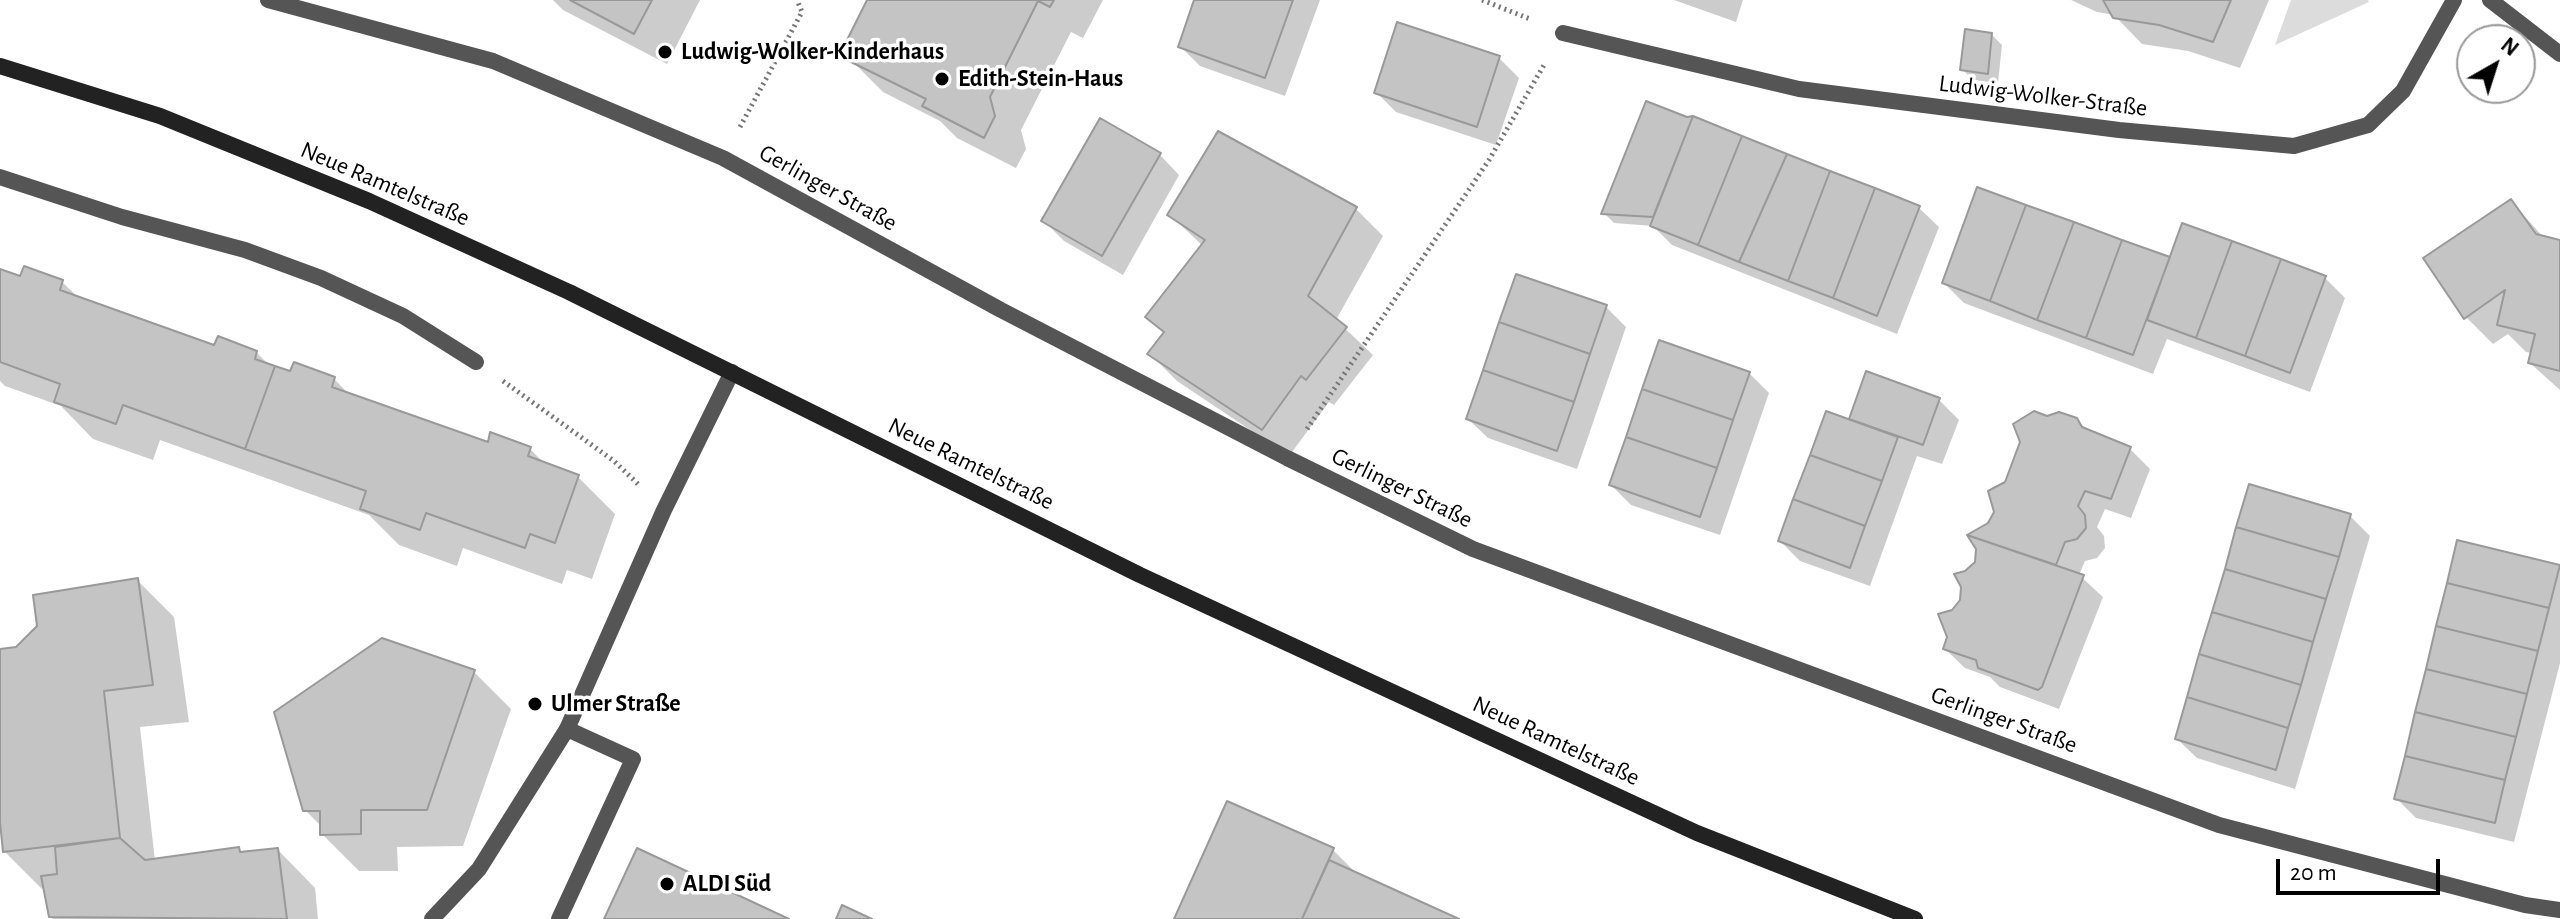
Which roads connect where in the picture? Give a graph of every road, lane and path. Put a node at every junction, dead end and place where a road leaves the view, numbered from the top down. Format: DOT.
graph roads {
  1 [pos="268,0"];
  2 [pos="797,0"];
  3 [pos="1482,0"];
  4 [pos="2454,0"];
  5 [pos="2490,0"];
  6 [pos="1563,33"];
  7 [pos="2560,54"];
  8 [pos="0,66"];
  9 [pos="1530,89"];
  10 [pos="723,158"];
  11 [pos="0,177"];
  12 [pos="476,362"];
  13 [pos="732,372"];
  14 [pos="1287,458"];
  15 [pos="664,510"];
  16 [pos="567,729"];
  17 [pos="2560,910"];
  18 [pos="432,919"];
  19 [pos="559,919"];
  20 [pos="1915,919"];
  1 -- 10 [label="street, Gerlinger Straße"];
  2 -- 10 [label="path"];
  3 -- 6 [label="path"];
  4 -- 6 [label="street, Ludwig-Wolker-Straße"];
  5 -- 7 [label="street"];
  8 -- 13 [label="main road, Neue Ramtelstraße"];
  9 -- 14 [label="path"];
  10 -- 14 [label="street, Gerlinger Straße"];
  11 -- 12 [label="street"];
  12 -- 15 [label="path"];
  13 -- 15 [label="street"];
  13 -- 20 [label="main road, Neue Ramtelstraße"];
  14 -- 17 [label="street, Gerlinger Straße"];
  15 -- 16 [label="street"];
  16 -- 18 [label="street"];
  16 -- 19 [label="street"];
}
